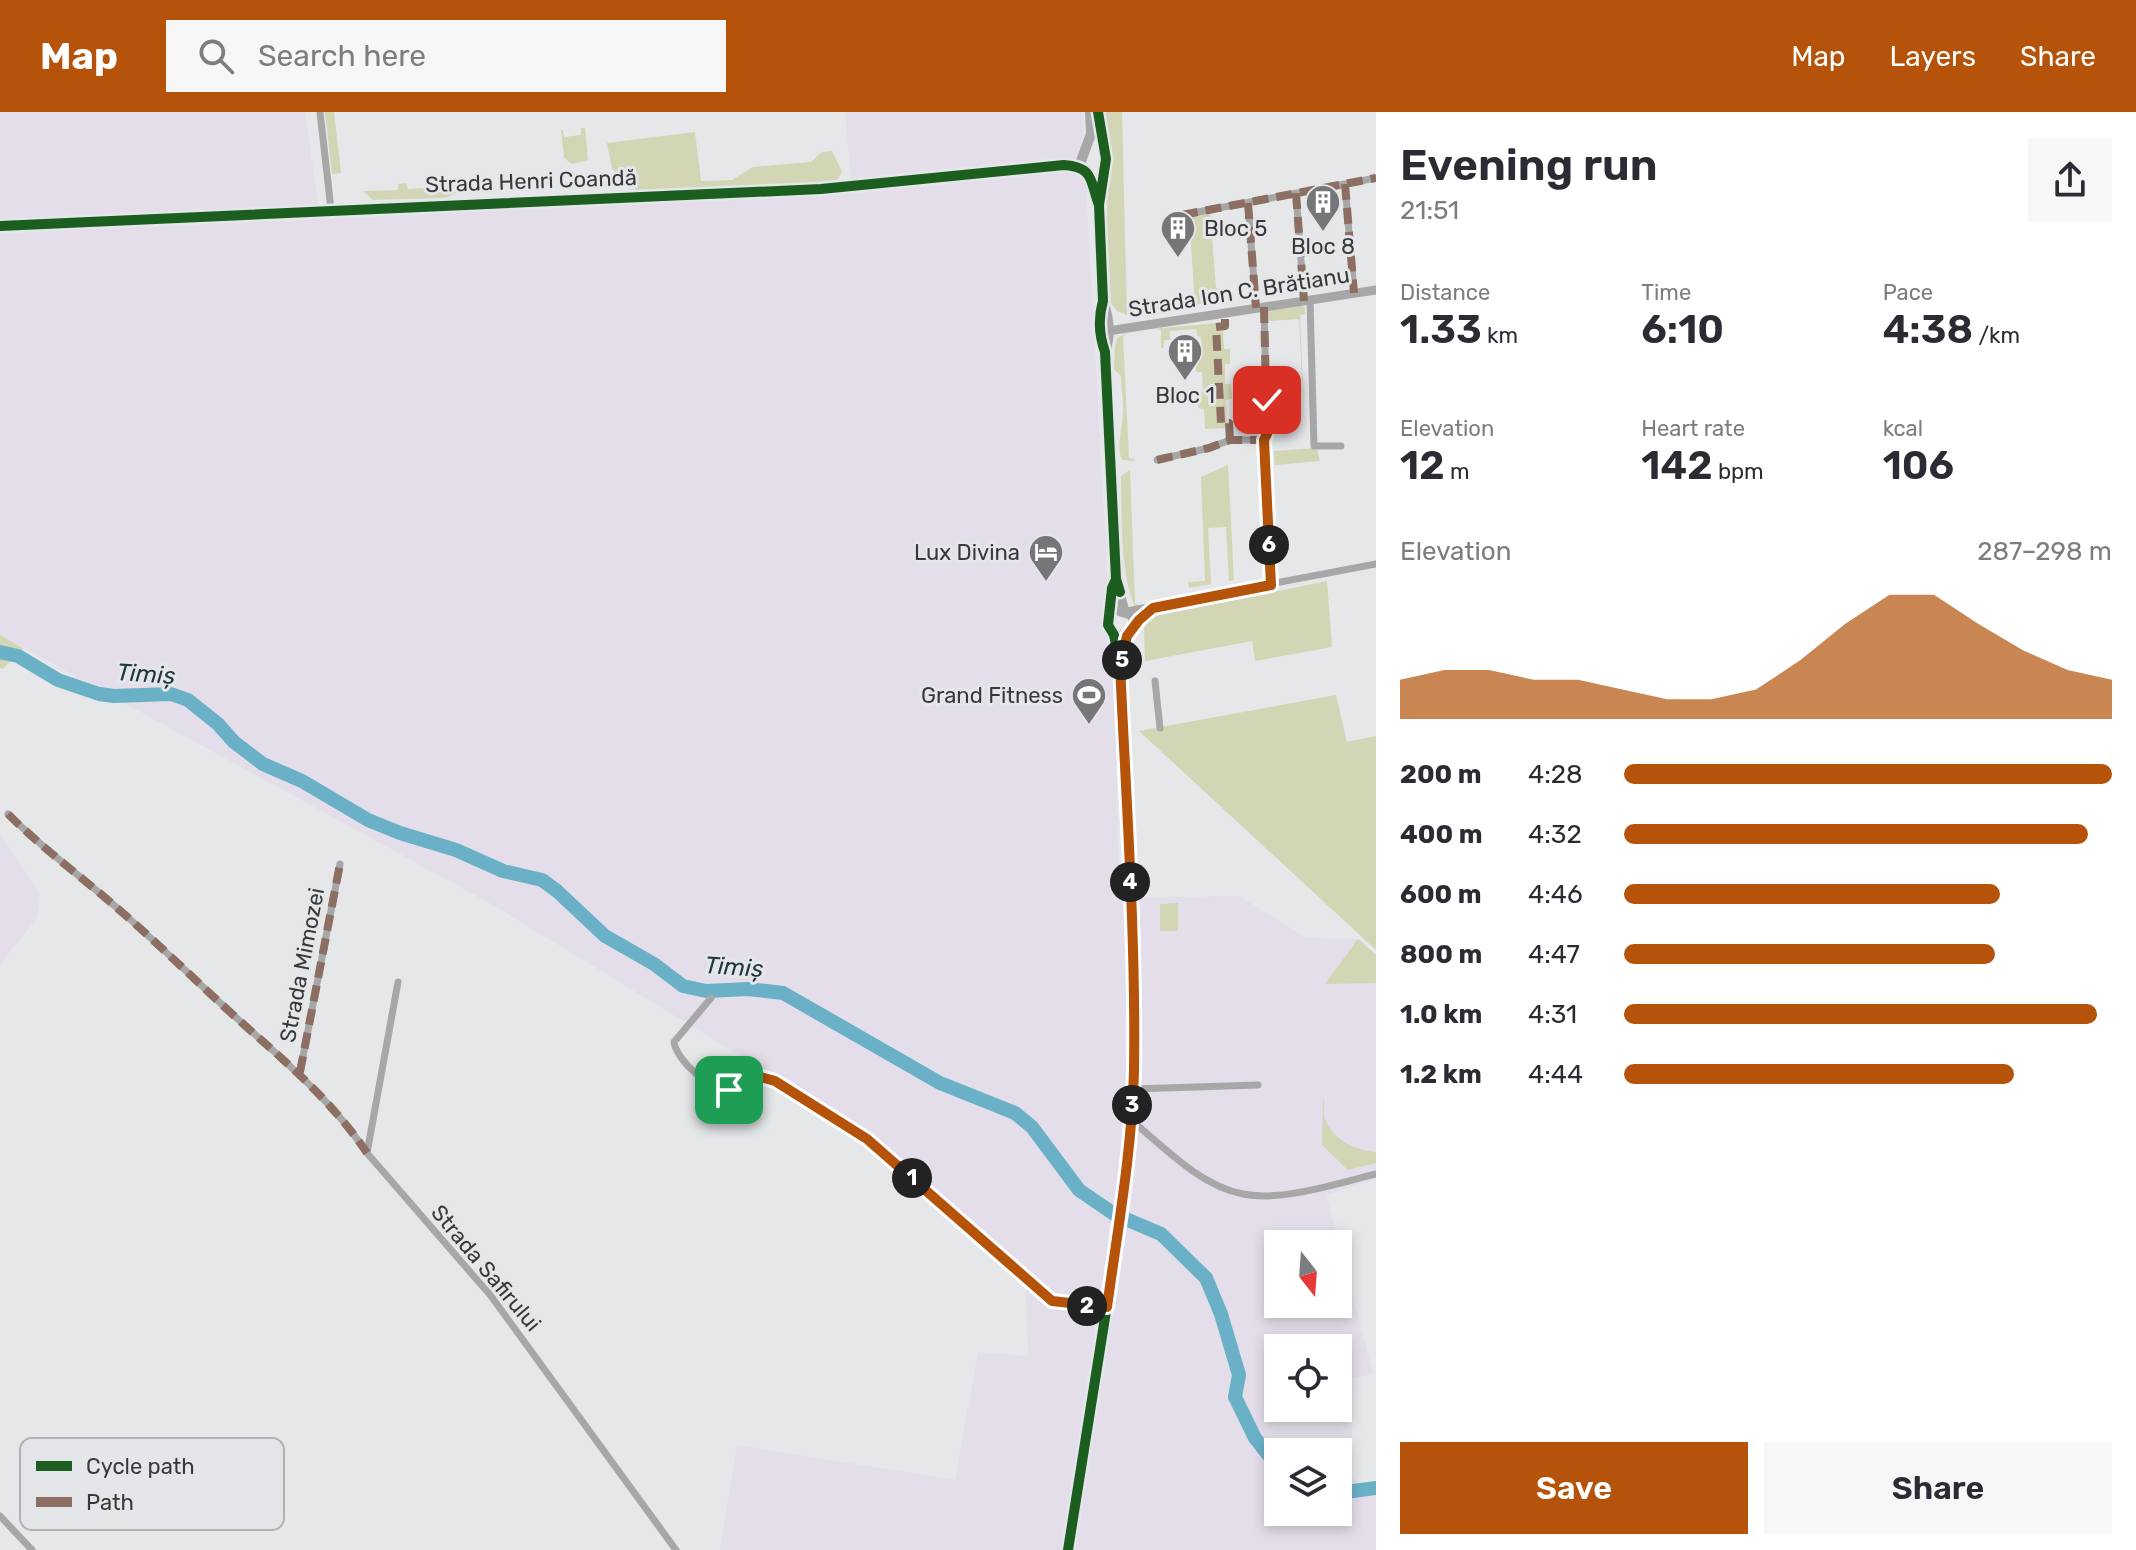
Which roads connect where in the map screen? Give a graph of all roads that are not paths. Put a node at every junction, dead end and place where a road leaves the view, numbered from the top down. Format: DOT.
graph roads {
  1 [pos="320,112"];
  2 [pos="1090,112"];
  3 [pos="1098,112"];
  4 [pos="1105,161"];
  5 [pos="1084,162"];
  6 [pos="1376,178"];
  7 [pos="1345,184"];
  8 [pos="1296,193"];
  9 [pos="1248,203"];
  10 [pos="1099,205"];
  11 [pos="331,209"];
  12 [pos="1182,215"];
  13 [pos="0,226"];
  14 [pos="1376,290"];
  15 [pos="1354,293"];
  16 [pos="1307,300"];
  17 [pos="1103,301"];
  18 [pos="1260,308"];
  19 [pos="1108,331"];
  20 [pos="1105,352"];
  21 [pos="1264,440"];
  22 [pos="1341,446"];
  23 [pos="1157,460"];
  24 [pos="1376,564"];
  25 [pos="1116,579"];
  26 [pos="1271,585"];
  27 [pos="1153,608"];
  28 [pos="1125,611"];
  29 [pos="1110,617"];
  30 [pos="1135,625"];
  31 [pos="1114,635"];
  32 [pos="1127,636"];
  33 [pos="1120,664"];
  34 [pos="1155,681"];
  35 [pos="1160,728"];
  36 [pos="8,814"];
  37 [pos="340,864"];
  38 [pos="398,982"];
  39 [pos="711,998"];
  40 [pos="300,1072"];
  41 [pos="1258,1085"];
  42 [pos="1133,1089"];
  43 [pos="1131,1120"];
  44 [pos="367,1153"];
  45 [pos="1376,1174"];
  46 [pos="1107,1307"];
  47 [pos="0,1516"];
  48 [pos="32,1550"];
  49 [pos="676,1550"];
  50 [pos="1068,1550"];
  1 -- 11 [label="street"];
  2 -- 5 [label="main road"];
  3 -- 4 [label="main road"];
  4 -- 5 [label="main road"];
  4 -- 5 [label="main road"];
  4 -- 10 [label="main road"];
  5 -- 10 [label="main road"];
  5 -- 11 [label="street, Strada Henri Coandă"];
  6 -- 7 [label="street"];
  7 -- 8 [label="street"];
  7 -- 15 [label="street"];
  8 -- 9 [label="street"];
  8 -- 16 [label="street"];
  9 -- 12 [label="street"];
  9 -- 18 [label="street"];
  10 -- 17 [label="main road"];
  11 -- 13 [label="street, Strada Henri Coandă"];
  14 -- 15 [label="street, Strada Ion C. Brătianu"];
  15 -- 16 [label="street, Strada Ion C. Brătianu"];
  16 -- 18 [label="street, Strada Ion C. Brătianu"];
  16 -- 22 [label="street"];
  17 -- 19 [label="main road"];
  17 -- 20 [label="main road"];
  18 -- 19 [label="street, Strada Ion C. Brătianu"];
  18 -- 21 [label="street"];
  19 -- 20 [label="main road"];
  20 -- 25 [label="main road"];
  21 -- 23 [label="street"];
  21 -- 26 [label="street"];
  24 -- 26 [label="street"];
  25 -- 28 [label="main road"];
  25 -- 29 [label="main road"];
  26 -- 27 [label="street"];
  27 -- 28 [label="street"];
  27 -- 30 [label="street"];
  28 -- 29 [label="main road"];
  28 -- 30 [label="main road"];
  29 -- 31 [label="main road"];
  30 -- 32 [label="main road"];
  31 -- 32 [label="main road"];
  31 -- 33 [label="main road"];
  32 -- 33 [label="main road"];
  33 -- 42 [label="main road"];
  34 -- 35 [label="street"];
  36 -- 40 [label="street, Strada Safirului"];
  37 -- 40 [label="street, Strada Mimozei"];
  38 -- 44 [label="street"];
  39 -- 46 [label="street"];
  40 -- 44 [label="street, Strada Safirului"];
  41 -- 42 [label="street"];
  42 -- 43 [label="main road"];
  43 -- 45 [label="street"];
  43 -- 46 [label="main road"];
  44 -- 49 [label="street, Strada Safirului"];
  46 -- 50 [label="main road"];
  47 -- 48 [label="street"];
}
